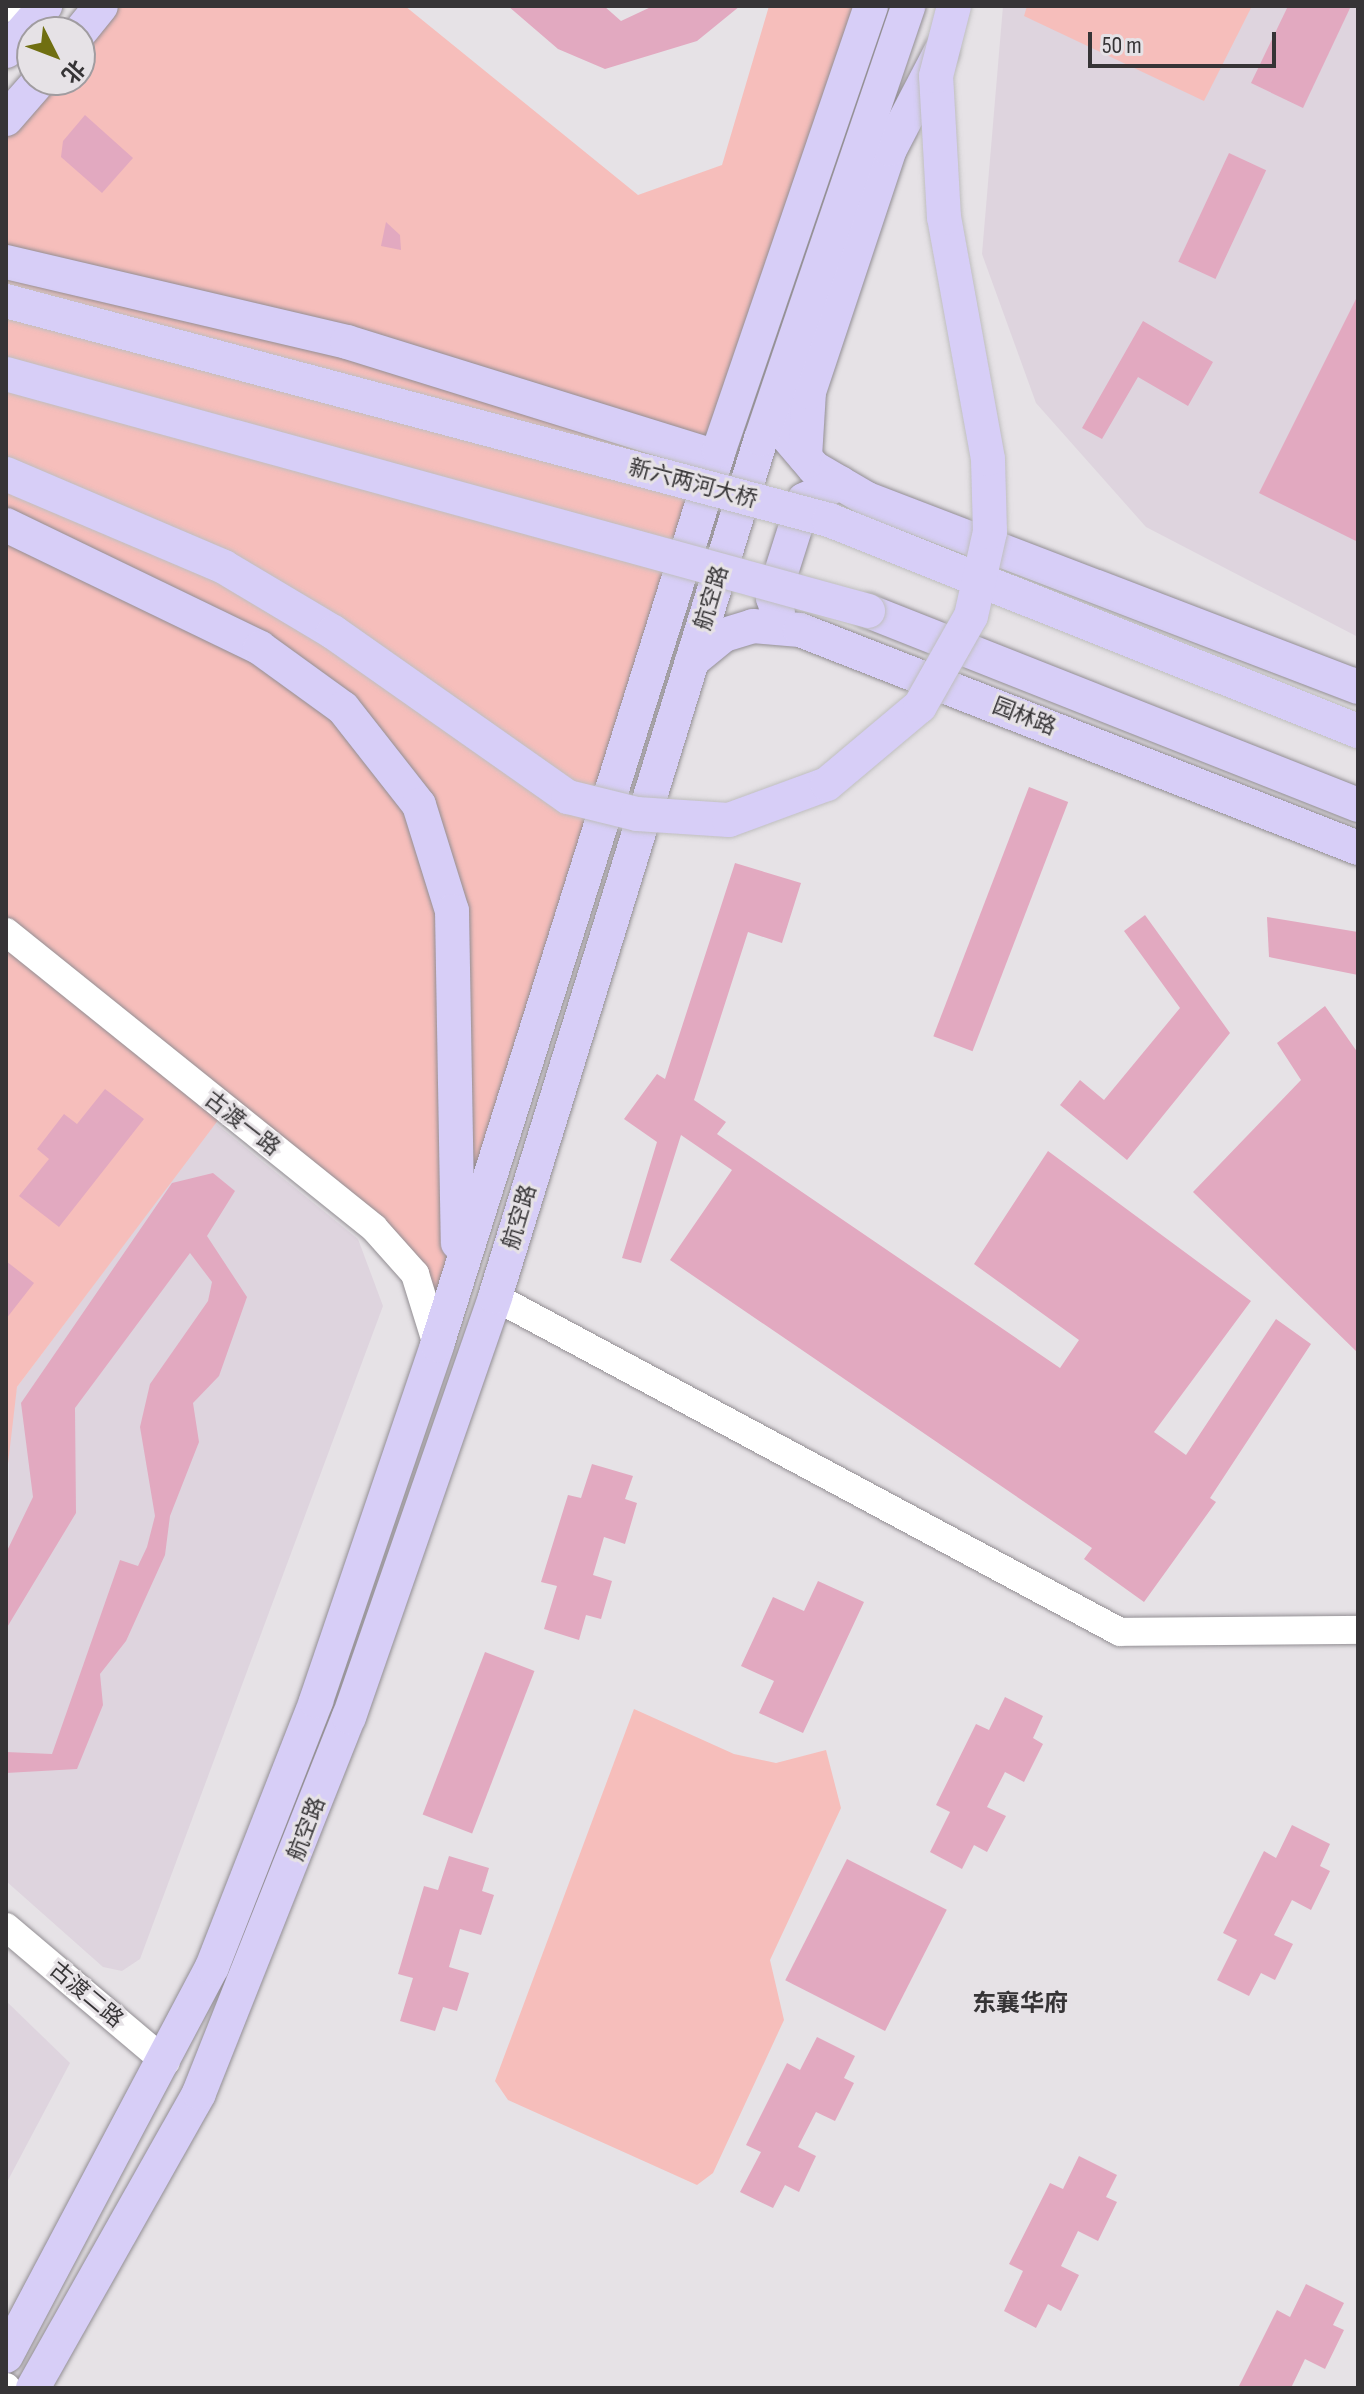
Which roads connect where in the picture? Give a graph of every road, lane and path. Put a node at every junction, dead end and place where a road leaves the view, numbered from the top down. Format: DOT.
graph roads {
  1 [pos="45,6"];
  2 [pos="871,6"];
  3 [pos="908,6"];
  4 [pos="954,6"];
  5 [pos="964,6"];
  6 [pos="6,51"];
  7 [pos="26,96"];
  8 [pos="6,119"];
  9 [pos="6,262"];
  10 [pos="6,301"];
  11 [pos="6,374"];
  12 [pos="778,388"];
  13 [pos="717,457"];
  14 [pos="805,457"];
  15 [pos="6,474"];
  16 [pos="840,483"];
  17 [pos="6,525"];
  18 [pos="794,629"];
  19 [pos="692,661"];
  20 [pos="1358,687"];
  21 [pos="1358,731"];
  22 [pos="1358,805"];
  23 [pos="1358,848"];
  24 [pos="6,932"];
  25 [pos="457,1279"];
  26 [pos="495,1297"];
  27 [pos="437,1345"];
  28 [pos="1358,1630"];
  29 [pos="6,1927"];
  30 [pos="166,2062"];
  31 [pos="6,2356"];
  32 [pos="33,2388"];
  1 -- 6 [label="main road"];
  2 -- 13 [label="main road, 航空路"];
  3 -- 12 [label="main road, 航空路"];
  4 -- 15 [label="main road, bridge"];
  5 -- 14 [label="main road"];
  7 -- 8 [label="main road"];
  9 -- 13 [label="main road"];
  10 -- 21 [label="main road, 新六两河大桥, bridge"];
  11 -- 22 [label="main road, bridge"];
  12 -- 14 [label="main road"];
  12 -- 19 [label="main road, 航空路"];
  13 -- 25 [label="main road, 航空路"];
  14 -- 16 [label="main road"];
  16 -- 18 [label="main road"];
  16 -- 20 [label="main road"];
  17 -- 25 [label="main road"];
  18 -- 19 [label="main road, 园林路"];
  18 -- 23 [label="main road, 园林路"];
  19 -- 26 [label="main road, 航空路"];
  24 -- 27 [label="street, 古渡一路"];
  25 -- 27 [label="main road, 航空路"];
  26 -- 28 [label="street"];
  26 -- 32 [label="main road, 航空路"];
  27 -- 30 [label="main road, 航空路"];
  29 -- 30 [label="street, 古渡二路"];
  30 -- 31 [label="main road, 航空路"];
}
